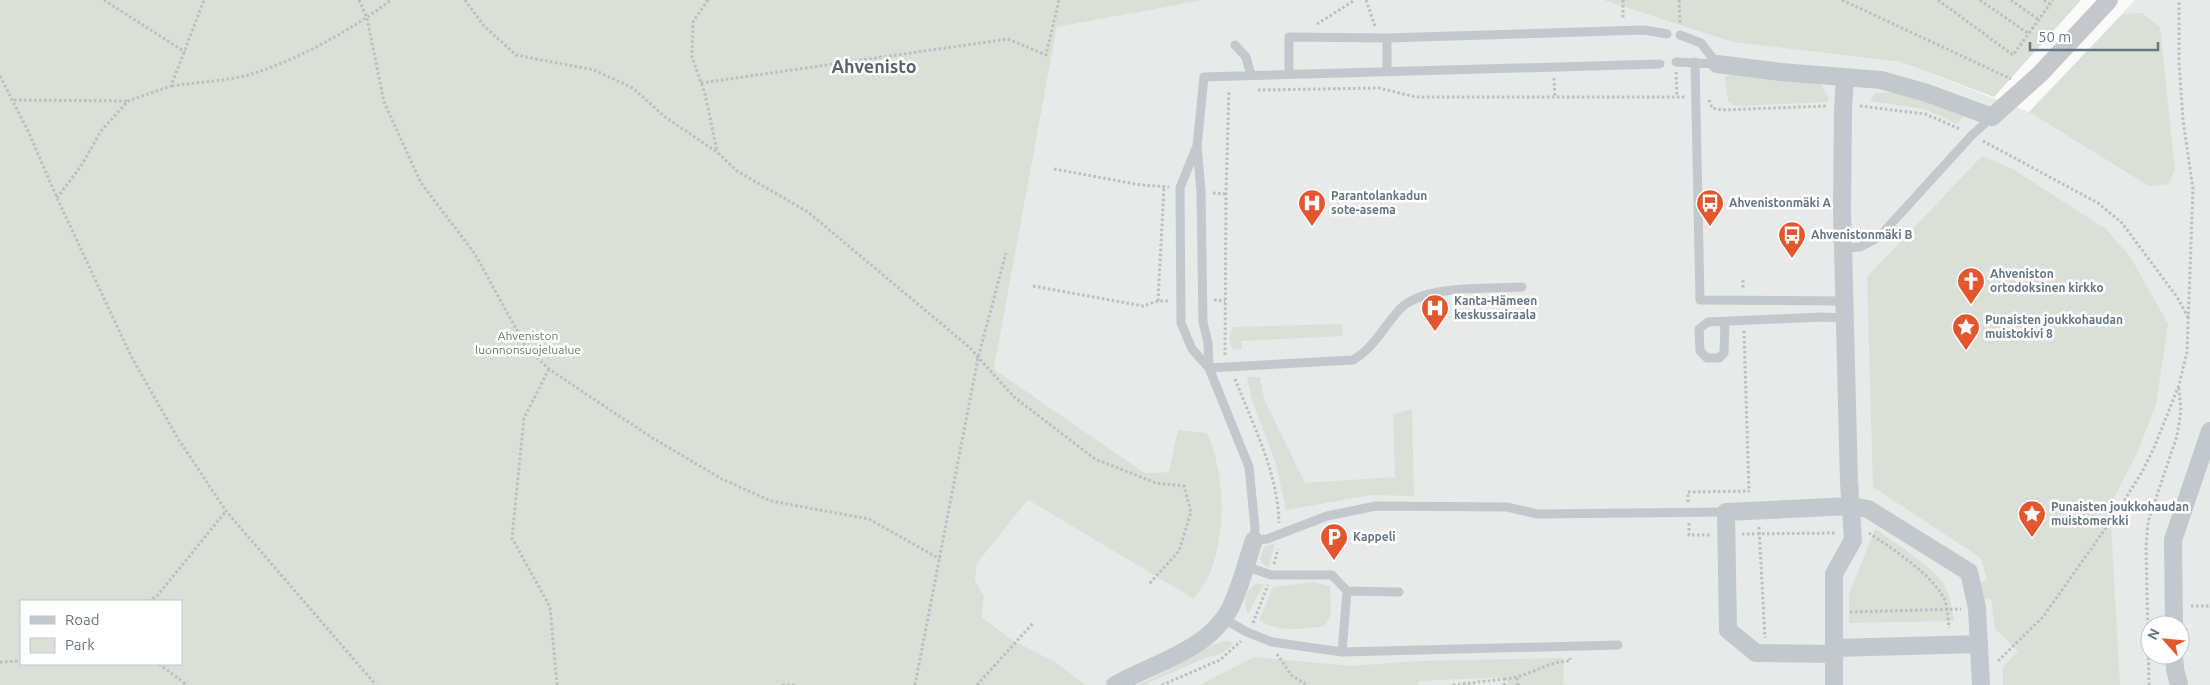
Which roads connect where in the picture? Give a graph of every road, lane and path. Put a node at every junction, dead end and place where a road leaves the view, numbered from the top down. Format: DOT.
graph roads {
  1 [pos="104,0"];
  2 [pos="204,0"];
  3 [pos="359,0"];
  4 [pos="391,0"];
  5 [pos="465,0"];
  6 [pos="708,0"];
  7 [pos="1059,0"];
  8 [pos="1355,0"];
  9 [pos="1366,0"];
  10 [pos="1623,0"];
  11 [pos="1679,0"];
  12 [pos="1842,0"];
  13 [pos="1938,0"];
  14 [pos="1980,0"];
  15 [pos="2011,0"];
  16 [pos="2044,0"];
  17 [pos="2053,0"];
  18 [pos="2109,0"];
  19 [pos="2179,0"];
  20 [pos="2050,4"];
  21 [pos="367,18"];
  22 [pos="2039,20"];
  23 [pos="1623,30"];
  24 [pos="1667,34"];
  25 [pos="2029,34"];
  26 [pos="1680,35"];
  27 [pos="1298,38"];
  28 [pos="1383,38"];
  29 [pos="1235,45"];
  30 [pos="185,52"];
  31 [pos="1676,62"];
  32 [pos="1695,62"];
  33 [pos="1660,64"];
  34 [pos="1717,64"];
  35 [pos="1387,71"];
  36 [pos="1289,73"];
  37 [pos="1251,74"];
  38 [pos="0,76"];
  39 [pos="1845,78"];
  40 [pos="2014,80"];
  41 [pos="701,83"];
  42 [pos="171,86"];
  43 [pos="1236,90"];
  44 [pos="1253,90"];
  45 [pos="14,100"];
  46 [pos="1694,100"];
  47 [pos="128,101"];
  48 [pos="1712,108"];
  49 [pos="1992,117"];
  50 [pos="1980,139"];
  51 [pos="1197,146"];
  52 [pos="717,152"];
  53 [pos="1054,169"];
  54 [pos="1164,187"];
  55 [pos="1180,188"];
  56 [pos="1201,191"];
  57 [pos="1226,194"];
  58 [pos="57,198"];
  59 [pos="1843,248"];
  60 [pos="1006,253"];
  61 [pos="1743,280"];
  62 [pos="1033,286"];
  63 [pos="1522,287"];
  64 [pos="1743,291"];
  65 [pos="1202,300"];
  66 [pos="1158,301"];
  67 [pos="1181,301"];
  68 [pos="1225,301"];
  69 [pos="1845,309"];
  70 [pos="1743,320"];
  71 [pos="2189,320"];
  72 [pos="1725,322"];
  73 [pos="978,358"];
  74 [pos="1229,366"];
  75 [pos="1209,368"];
  76 [pos="549,369"];
  77 [pos="2210,431"];
  78 [pos="1850,506"];
  79 [pos="1868,509"];
  80 [pos="1756,510"];
  81 [pos="226,511"];
  82 [pos="1726,512"];
  83 [pos="1279,534"];
  84 [pos="1726,534"];
  85 [pos="1760,534"];
  86 [pos="1689,535"];
  87 [pos="1862,535"];
  88 [pos="1254,540"];
  89 [pos="940,559"];
  90 [pos="1245,566"];
  91 [pos="1271,575"];
  92 [pos="1149,584"];
  93 [pos="1347,591"];
  94 [pos="1399,592"];
  95 [pos="150,600"];
  96 [pos="1947,609"];
  97 [pos="1844,612"];
  98 [pos="2174,615"];
  99 [pos="1224,619"];
  100 [pos="1034,622"];
  101 [pos="1247,632"];
  102 [pos="1979,644"];
  103 [pos="1618,645"];
  104 [pos="1951,645"];
  105 [pos="1834,651"];
  106 [pos="1342,652"];
  107 [pos="1766,653"];
  108 [pos="20,660"];
  109 [pos="1279,660"];
  110 [pos="1564,661"];
  111 [pos="1998,661"];
  112 [pos="0,662"];
  113 [pos="160,665"];
  114 [pos="2174,665"];
  115 [pos="1517,678"];
  116 [pos="1504,679"];
  117 [pos="188,685"];
  118 [pos="376,685"];
  119 [pos="557,685"];
  120 [pos="782,685"];
  121 [pos="798,685"];
  122 [pos="915,685"];
  123 [pos="977,685"];
  124 [pos="1115,685"];
  125 [pos="1162,685"];
  126 [pos="1307,685"];
  127 [pos="1453,685"];
  128 [pos="1504,685"];
  129 [pos="1518,685"];
  130 [pos="1834,685"];
  131 [pos="1981,685"];
  132 [pos="2179,685"];
  1 -- 30 [label="path"];
  2 -- 30 [label="path"];
  3 -- 21 [label="path"];
  4 -- 21 [label="path"];
  5 -- 52 [label="path"];
  6 -- 41 [label="path"];
  7 -- 41 [label="path"];
  8 -- 27 [label="path"];
  9 -- 28 [label="path"];
  10 -- 23 [label="path"];
  11 -- 26 [label="path"];
  12 -- 40 [label="path"];
  13 -- 25 [label="path"];
  14 -- 25 [label="path"];
  15 -- 22 [label="path"];
  16 -- 20 [label="path"];
  17 -- 20 [label="path"];
  18 -- 49 [label="street"];
  19 -- 71 [label="path"];
  20 -- 22 [label="path"];
  21 -- 42 [label="path"];
  21 -- 76 [label="path"];
  22 -- 25 [label="path"];
  23 -- 24 [label="lane"];
  23 -- 28 [label="lane"];
  26 -- 34 [label="lane"];
  27 -- 28 [label="lane"];
  27 -- 36 [label="lane"];
  28 -- 35 [label="lane"];
  29 -- 37 [label="lane"];
  30 -- 42 [label="path"];
  31 -- 32 [label="lane"];
  32 -- 34 [label="lane"];
  32 -- 46 [label="lane"];
  33 -- 35 [label="lane"];
  34 -- 39 [label="street"];
  35 -- 36 [label="lane"];
  36 -- 37 [label="lane"];
  37 -- 51 [label="lane"];
  38 -- 45 [label="path"];
  39 -- 49 [label="street"];
  39 -- 59 [label="street"];
  41 -- 52 [label="path"];
  42 -- 47 [label="path"];
  43 -- 57 [label="path"];
  44 -- 46 [label="path"];
  45 -- 47 [label="path"];
  45 -- 58 [label="path"];
  46 -- 48 [label="path"];
  46 -- 69 [label="lane"];
  47 -- 58 [label="path"];
  49 -- 59 [label="lane"];
  50 -- 71 [label="path"];
  51 -- 55 [label="lane"];
  51 -- 56 [label="lane"];
  52 -- 73 [label="path"];
  53 -- 54 [label="path"];
  54 -- 55 [label="path"];
  54 -- 66 [label="path"];
  55 -- 67 [label="lane"];
  56 -- 57 [label="path"];
  56 -- 65 [label="lane"];
  57 -- 68 [label="path"];
  58 -- 81 [label="path"];
  59 -- 69 [label="street"];
  60 -- 73 [label="path"];
  61 -- 64 [label="path"];
  62 -- 66 [label="path"];
  63 -- 74 [label="lane"];
  65 -- 68 [label="path"];
  65 -- 75 [label="lane"];
  66 -- 67 [label="path"];
  67 -- 75 [label="lane"];
  68 -- 74 [label="path"];
  69 -- 70 [label="lane"];
  69 -- 78 [label="street"];
  70 -- 72 [label="lane"];
  70 -- 80 [label="path"];
  71 -- 111 [label="path"];
  72 -- 72 [label="lane"];
  73 -- 89 [label="path"];
  73 -- 92 [label="path"];
  74 -- 75 [label="lane"];
  74 -- 83 [label="path"];
  75 -- 88 [label="lane"];
  76 -- 89 [label="path"];
  76 -- 119 [label="path"];
  77 -- 98 [label="street"];
  78 -- 79 [label="street"];
  78 -- 80 [label="street"];
  78 -- 87 [label="street"];
  79 -- 87 [label="path"];
  79 -- 102 [label="street"];
  80 -- 82 [label="street"];
  80 -- 85 [label="path"];
  81 -- 95 [label="path"];
  81 -- 118 [label="path"];
  82 -- 83 [label="lane"];
  82 -- 84 [label="street"];
  83 -- 88 [label="lane"];
  83 -- 91 [label="path"];
  84 -- 85 [label="path"];
  84 -- 86 [label="path"];
  84 -- 107 [label="street"];
  85 -- 87 [label="path"];
  85 -- 107 [label="path"];
  87 -- 96 [label="path"];
  87 -- 105 [label="street"];
  88 -- 90 [label="street"];
  89 -- 122 [label="path"];
  90 -- 91 [label="lane"];
  90 -- 99 [label="street"];
  91 -- 93 [label="lane"];
  91 -- 101 [label="path"];
  93 -- 94 [label="lane"];
  93 -- 106 [label="lane"];
  96 -- 97 [label="path"];
  96 -- 104 [label="path"];
  99 -- 101 [label="lane"];
  99 -- 124 [label="street"];
  100 -- 123 [label="path"];
  101 -- 106 [label="lane"];
  101 -- 125 [label="path"];
  102 -- 104 [label="street"];
  102 -- 131 [label="street"];
  103 -- 106 [label="lane"];
  104 -- 105 [label="street"];
  105 -- 107 [label="street"];
  105 -- 130 [label="street"];
  108 -- 112 [label="path"];
  109 -- 126 [label="path"];
  110 -- 115 [label="path"];
  113 -- 117 [label="path"];
  114 -- 132 [label="street"];
  115 -- 116 [label="path"];
  115 -- 129 [label="path"];
  116 -- 127 [label="path"];
  116 -- 128 [label="path"];
  120 -- 121 [label="path"];
}
